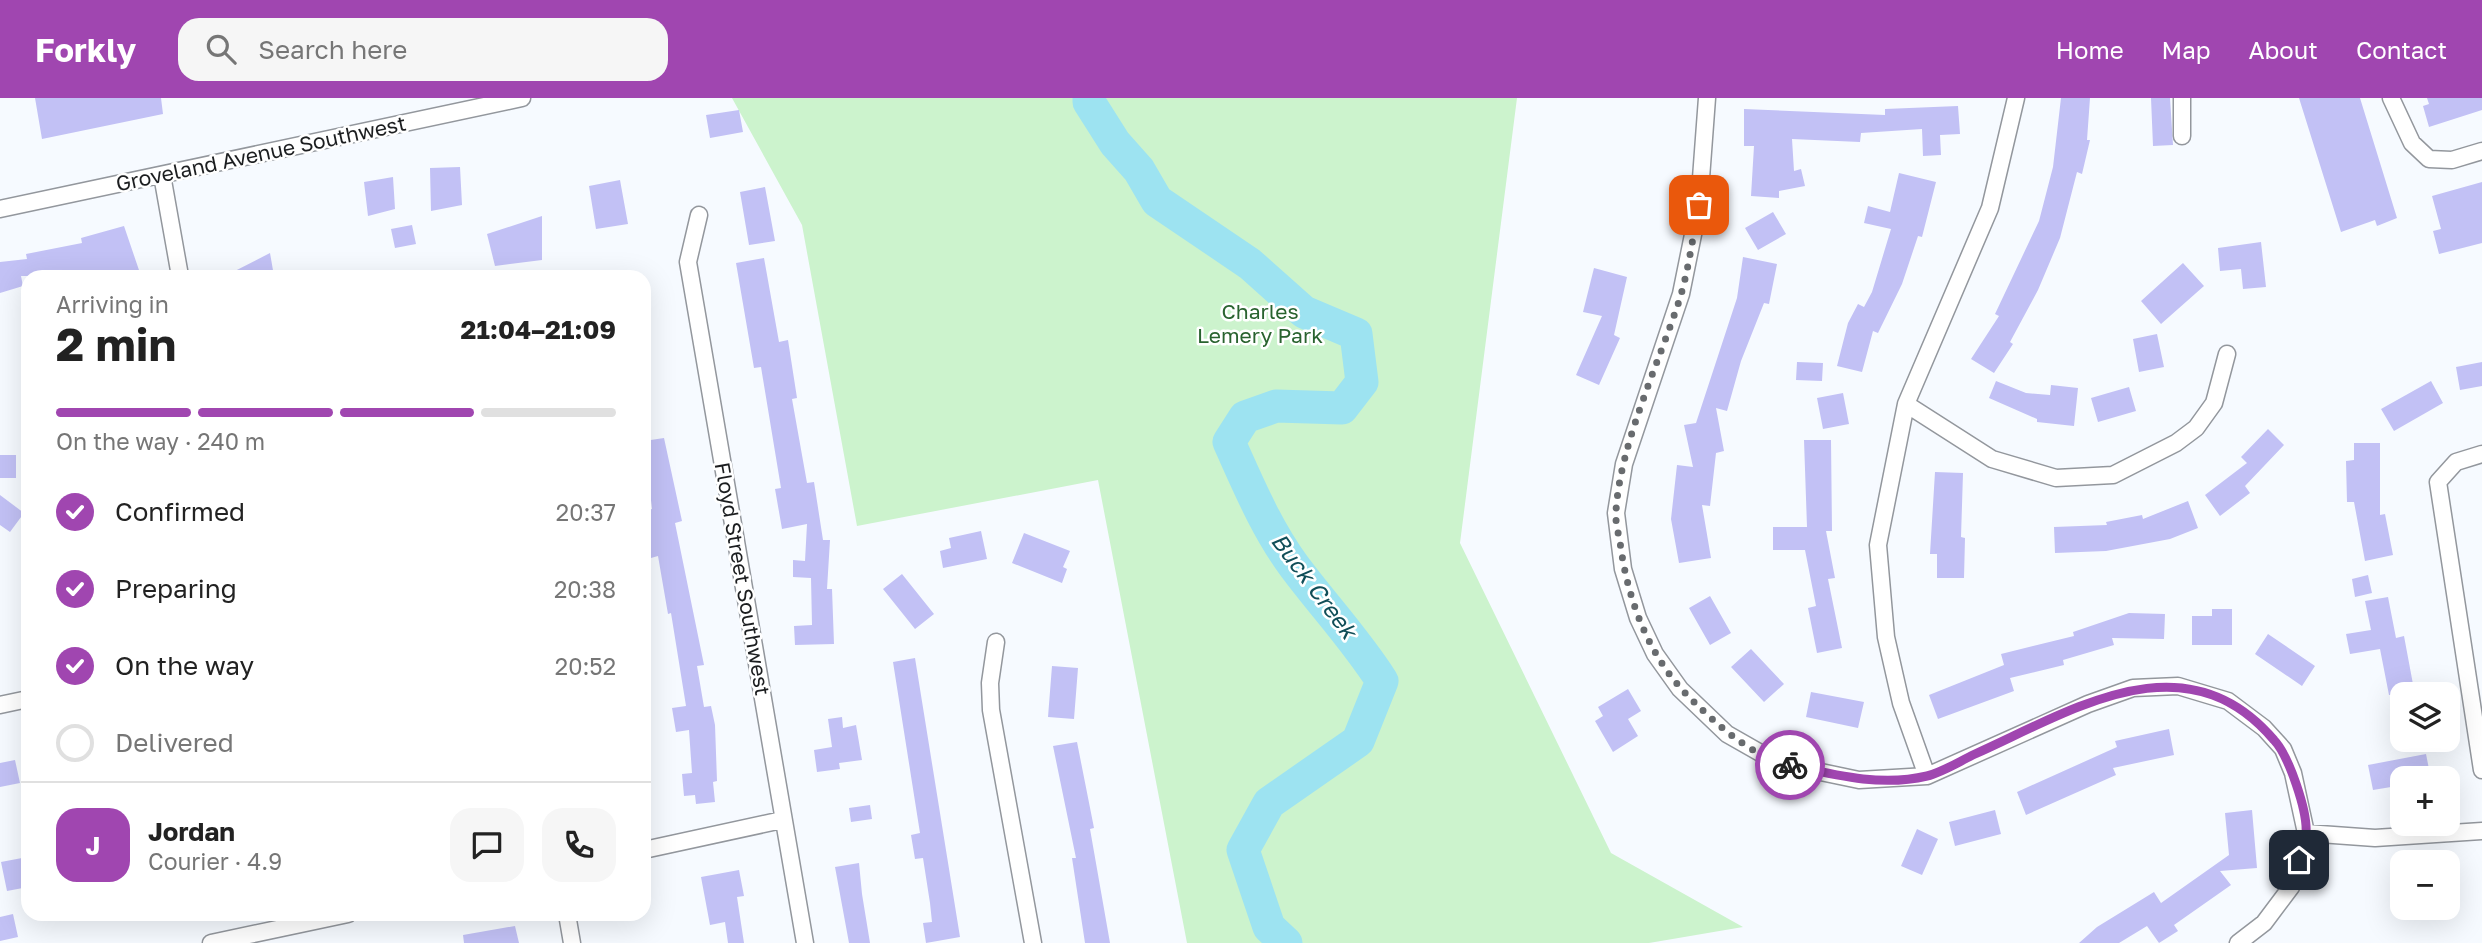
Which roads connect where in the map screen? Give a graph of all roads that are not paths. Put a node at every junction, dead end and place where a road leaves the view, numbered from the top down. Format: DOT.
graph roads {
  1 [pos="522,98"];
  2 [pos="1707,98"];
  3 [pos="2016,98"];
  4 [pos="2182,98"];
  5 [pos="2391,98"];
  6 [pos="2182,136"];
  7 [pos="2482,151"];
  8 [pos="162,175"];
  9 [pos="0,209"];
  10 [pos="699,215"];
  11 [pos="179,270"];
  12 [pos="2227,354"];
  13 [pos="1906,404"];
  14 [pos="2482,454"];
  15 [pos="996,642"];
  16 [pos="21,700"];
  17 [pos="0,705"];
  18 [pos="2482,770"];
  19 [pos="1927,776"];
  20 [pos="782,820"];
  21 [pos="2482,831"];
  22 [pos="2306,833"];
  23 [pos="651,848"];
  24 [pos="315,921"];
  25 [pos="568,921"];
  26 [pos="211,943"];
  27 [pos="572,943"];
  28 [pos="805,943"];
  29 [pos="1033,943"];
  30 [pos="2238,943"];
  1 -- 8 [label="street, Groveland Avenue Southwest"];
  2 -- 19 [label="street"];
  3 -- 13 [label="street"];
  4 -- 6 [label="street"];
  5 -- 7 [label="street"];
  8 -- 9 [label="street, Groveland Avenue Southwest"];
  8 -- 11 [label="street"];
  10 -- 20 [label="street, Floyd Street Southwest"];
  12 -- 13 [label="street"];
  13 -- 19 [label="street"];
  14 -- 18 [label="street"];
  15 -- 29 [label="street"];
  16 -- 17 [label="street"];
  19 -- 22 [label="street"];
  20 -- 23 [label="street"];
  20 -- 28 [label="street, Floyd Street Southwest"];
  21 -- 22 [label="street"];
  22 -- 30 [label="street"];
  24 -- 26 [label="street"];
  25 -- 27 [label="street"];
}
